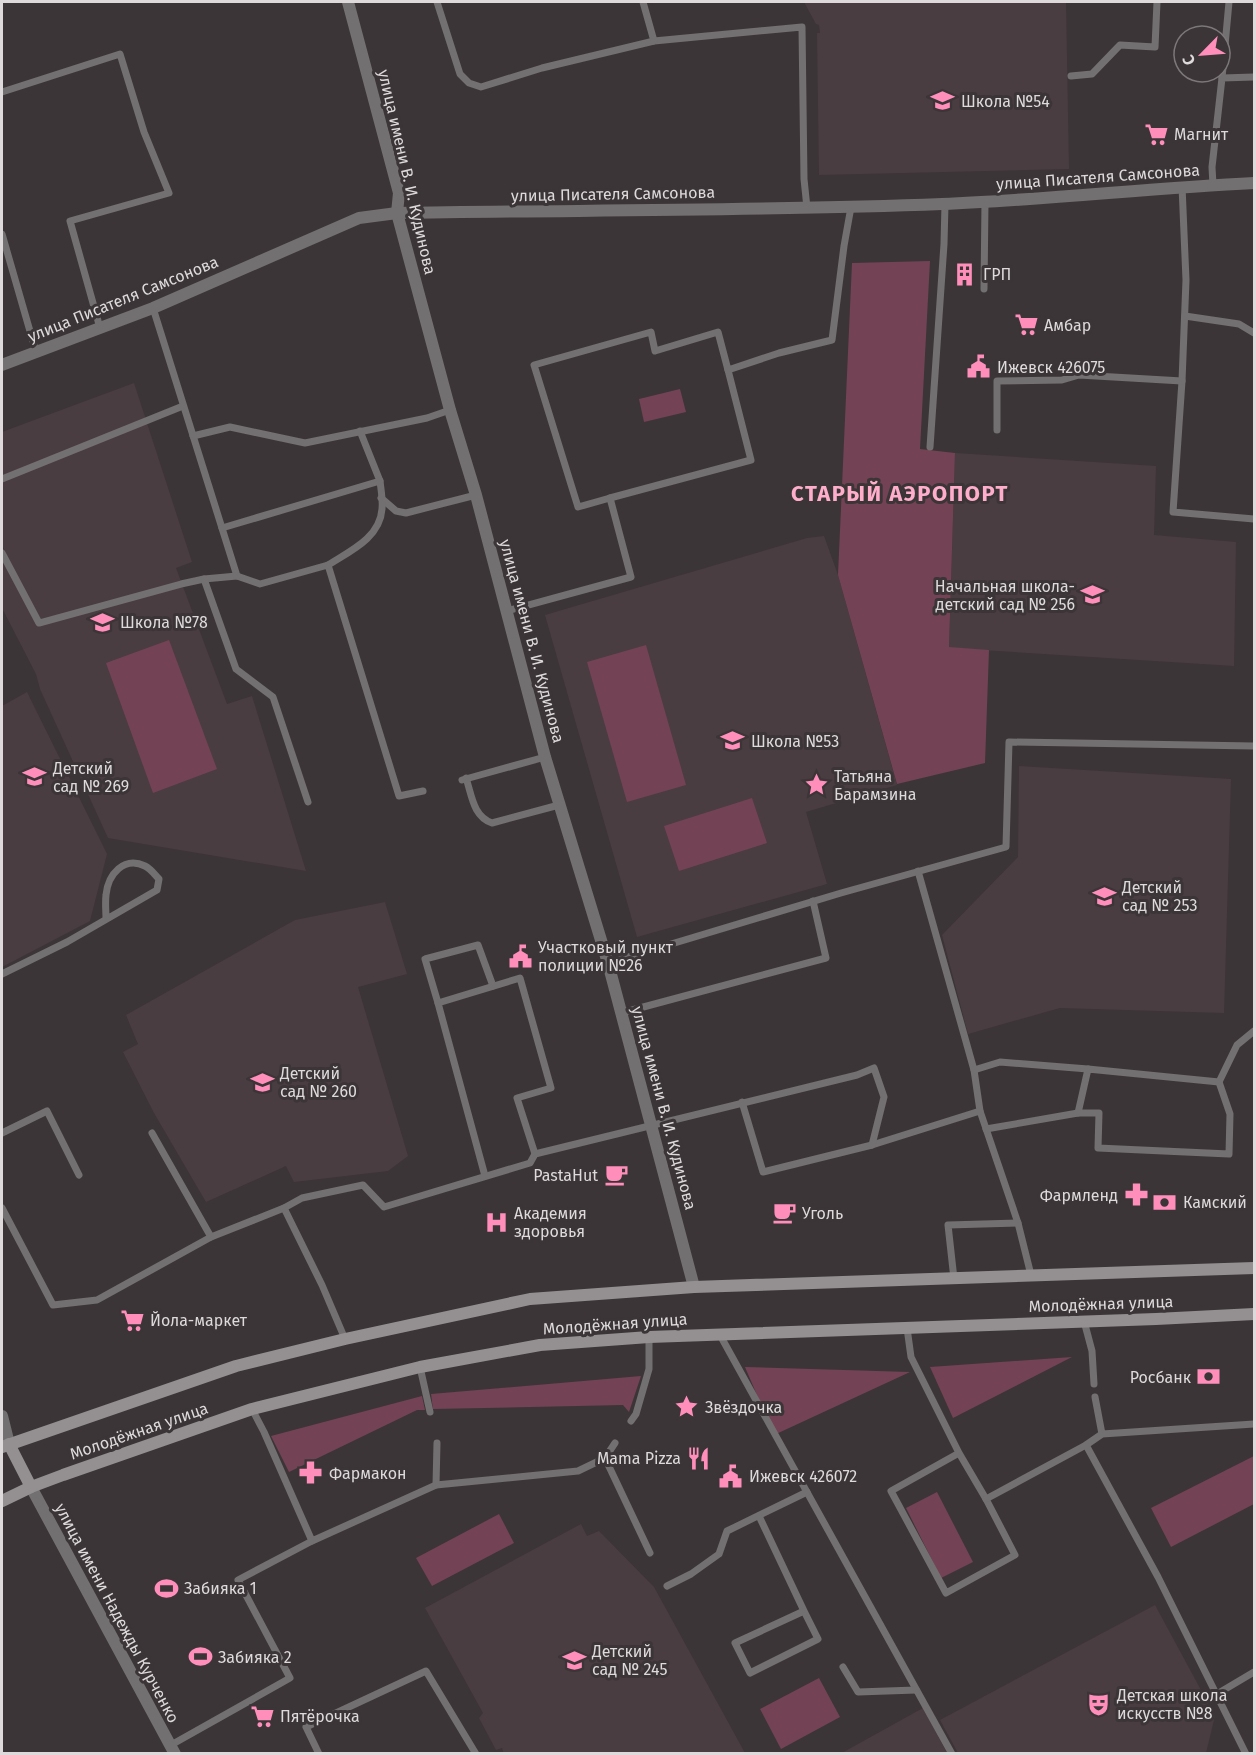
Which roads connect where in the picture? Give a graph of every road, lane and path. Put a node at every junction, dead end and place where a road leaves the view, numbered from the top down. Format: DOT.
graph roads {
  1 [pos="348,2"];
  2 [pos="437,2"];
  3 [pos="643,2"];
  4 [pos="1157,2"];
  5 [pos="1229,2"];
  6 [pos="1227,24"];
  7 [pos="654,41"];
  8 [pos="1071,75"];
  9 [pos="1254,77"];
  10 [pos="1232,78"];
  11 [pos="1221,84"];
  12 [pos="2,92"];
  13 [pos="1254,183"];
  14 [pos="1213,185"];
  15 [pos="1182,186"];
  16 [pos="985,202"];
  17 [pos="945,204"];
  18 [pos="851,207"];
  19 [pos="807,208"];
  20 [pos="397,213"];
  21 [pos="2,234"];
  22 [pos="984,290"];
  23 [pos="153,308"];
  24 [pos="1185,316"];
  25 [pos="100,327"];
  26 [pos="1254,333"];
  27 [pos="36,352"];
  28 [pos="2,365"];
  29 [pos="728,370"];
  30 [pos="1182,381"];
  31 [pos="183,406"];
  32 [pos="450,410"];
  33 [pos="997,430"];
  34 [pos="360,431"];
  35 [pos="193,436"];
  36 [pos="930,447"];
  37 [pos="2,479"];
  38 [pos="380,481"];
  39 [pos="476,495"];
  40 [pos="381,498"];
  41 [pos="610,498"];
  42 [pos="1254,519"];
  43 [pos="222,528"];
  44 [pos="2,553"];
  45 [pos="328,565"];
  46 [pos="237,576"];
  47 [pos="204,579"];
  48 [pos="507,611"];
  49 [pos="1254,746"];
  50 [pos="545,758"];
  51 [pos="423,791"];
  52 [pos="308,802"];
  53 [pos="559,805"];
  54 [pos="918,871"];
  55 [pos="813,901"];
  56 [pos="106,919"];
  57 [pos="608,963"];
  58 [pos="2,974"];
  59 [pos="493,986"];
  60 [pos="438,1003"];
  61 [pos="621,1013"];
  62 [pos="1254,1031"];
  63 [pos="974,1070"];
  64 [pos="1088,1070"];
  65 [pos="1219,1082"];
  66 [pos="742,1102"];
  67 [pos="980,1111"];
  68 [pos="1078,1113"];
  69 [pos="651,1124"];
  70 [pos="986,1130"];
  71 [pos="2,1133"];
  72 [pos="152,1133"];
  73 [pos="872,1145"];
  74 [pos="535,1154"];
  75 [pos="79,1175"];
  76 [pos="485,1176"];
  77 [pos="2,1208"];
  78 [pos="284,1208"];
  79 [pos="1018,1223"];
  80 [pos="211,1237"];
  81 [pos="1254,1268"];
  82 [pos="1031,1275"];
  83 [pos="954,1279"];
  84 [pos="694,1287"];
  85 [pos="1254,1314"];
  86 [pos="1084,1321"];
  87 [pos="907,1328"];
  88 [pos="720,1335"];
  89 [pos="649,1337"];
  90 [pos="345,1339"];
  91 [pos="420,1367"];
  92 [pos="1094,1384"];
  93 [pos="1095,1397"];
  94 [pos="252,1409"];
  95 [pos="430,1412"];
  96 [pos="2,1416"];
  97 [pos="630,1421"];
  98 [pos="1254,1424"];
  99 [pos="1102,1434"];
  100 [pos="437,1443"];
  101 [pos="615,1443"];
  102 [pos="5,1445"];
  103 [pos="1086,1445"];
  104 [pos="959,1453"];
  105 [pos="605,1458"];
  106 [pos="436,1485"];
  107 [pos="31,1488"];
  108 [pos="807,1492"];
  109 [pos="986,1499"];
  110 [pos="2,1501"];
  111 [pos="759,1516"];
  112 [pos="312,1541"];
  113 [pos="650,1553"];
  114 [pos="667,1586"];
  115 [pos="804,1611"];
  116 [pos="843,1667"];
  117 [pos="1254,1672"];
  118 [pos="916,1690"];
  119 [pos="1217,1694"];
  120 [pos="173,1749"];
  121 [pos="319,1754"];
  122 [pos="476,1754"];
  123 [pos="952,1754"];
  124 [pos="1246,1754"];
  1 -- 20 [label="street, улица имени В. И. Кудинова"];
  2 -- 7 [label="lane"];
  3 -- 7 [label="lane"];
  4 -- 8 [label="lane"];
  5 -- 6 [label="lane"];
  7 -- 19 [label="lane"];
  9 -- 10 [label="lane"];
  11 -- 14 [label="lane"];
  12 -- 25 [label="lane"];
  13 -- 14 [label="street, улица Писателя Самсонова"];
  14 -- 15 [label="street, улица Писателя Самсонова"];
  15 -- 16 [label="street, улица Писателя Самсонова"];
  15 -- 24 [label="lane"];
  16 -- 17 [label="street, улица Писателя Самсонова"];
  16 -- 22 [label="lane"];
  17 -- 18 [label="street, улица Писателя Самсонова"];
  17 -- 36 [label="lane"];
  18 -- 19 [label="street, улица Писателя Самсонова"];
  18 -- 29 [label="lane"];
  19 -- 20 [label="street, улица Писателя Самсонова"];
  20 -- 23 [label="street, улица Писателя Самсонова"];
  20 -- 32 [label="street, улица имени В. И. Кудинова"];
  21 -- 27 [label="lane"];
  23 -- 25 [label="street, улица Писателя Самсонова"];
  23 -- 31 [label="lane"];
  24 -- 26 [label="lane"];
  24 -- 30 [label="lane"];
  25 -- 27 [label="street, улица Писателя Самсонова"];
  27 -- 28 [label="street, улица Писателя Самсонова"];
  29 -- 41 [label="lane"];
  29 -- 41 [label="lane"];
  30 -- 33 [label="lane"];
  30 -- 42 [label="lane"];
  31 -- 35 [label="lane"];
  31 -- 37 [label="lane"];
  32 -- 34 [label="lane"];
  32 -- 39 [label="street, улица имени В. И. Кудинова"];
  34 -- 35 [label="lane"];
  34 -- 38 [label="lane"];
  35 -- 43 [label="lane"];
  38 -- 40 [label="lane"];
  38 -- 43 [label="lane"];
  39 -- 40 [label="lane"];
  39 -- 48 [label="street, улица имени В. И. Кудинова"];
  40 -- 45 [label="lane"];
  41 -- 48 [label="lane"];
  43 -- 46 [label="lane"];
  44 -- 47 [label="lane"];
  45 -- 46 [label="lane"];
  45 -- 51 [label="lane"];
  46 -- 47 [label="lane"];
  47 -- 52 [label="lane"];
  48 -- 50 [label="street, улица имени В. И. Кудинова"];
  49 -- 54 [label="lane"];
  50 -- 53 [label="street, улица имени В. И. Кудинова"];
  50 -- 53 [label="lane"];
  53 -- 57 [label="street, улица имени В. И. Кудинова"];
  54 -- 55 [label="lane"];
  54 -- 63 [label="lane"];
  55 -- 57 [label="lane"];
  55 -- 61 [label="lane"];
  56 -- 56 [label="lane"];
  56 -- 58 [label="lane"];
  57 -- 61 [label="street, улица имени В. И. Кудинова"];
  59 -- 60 [label="lane"];
  59 -- 60 [label="lane"];
  59 -- 74 [label="lane"];
  60 -- 76 [label="lane"];
  61 -- 69 [label="street, улица имени В. И. Кудинова"];
  62 -- 65 [label="lane"];
  63 -- 64 [label="lane"];
  63 -- 67 [label="lane"];
  64 -- 65 [label="lane"];
  64 -- 68 [label="lane"];
  65 -- 68 [label="lane"];
  66 -- 69 [label="lane"];
  66 -- 73 [label="lane"];
  66 -- 73 [label="lane"];
  67 -- 70 [label="lane"];
  67 -- 73 [label="lane"];
  68 -- 70 [label="lane"];
  69 -- 74 [label="lane"];
  69 -- 84 [label="street, улица имени В. И. Кудинова"];
  70 -- 79 [label="lane"];
  71 -- 75 [label="lane"];
  72 -- 80 [label="lane"];
  74 -- 76 [label="lane"];
  76 -- 78 [label="lane"];
  77 -- 80 [label="lane"];
  78 -- 80 [label="lane"];
  78 -- 90 [label="lane"];
  79 -- 82 [label="lane"];
  79 -- 83 [label="lane"];
  81 -- 82 [label="main road, Молодёжная улица"];
  82 -- 83 [label="main road, Молодёжная улица"];
  83 -- 84 [label="main road, Молодёжная улица"];
  84 -- 90 [label="main road, Молодёжная улица"];
  85 -- 86 [label="main road, Молодёжная улица"];
  86 -- 87 [label="main road, Молодёжная улица"];
  86 -- 92 [label="lane"];
  87 -- 88 [label="main road, Молодёжная улица"];
  87 -- 104 [label="lane"];
  88 -- 89 [label="main road, Молодёжная улица"];
  88 -- 108 [label="lane"];
  89 -- 91 [label="main road, Молодёжная улица"];
  89 -- 97 [label="lane"];
  90 -- 102 [label="main road, Молодёжная улица"];
  91 -- 94 [label="main road, Молодёжная улица"];
  91 -- 95 [label="lane"];
  93 -- 99 [label="lane"];
  94 -- 107 [label="main road, Молодёжная улица"];
  94 -- 112 [label="lane"];
  96 -- 102 [label="street"];
  98 -- 99 [label="lane"];
  99 -- 103 [label="lane"];
  100 -- 106 [label="lane"];
  101 -- 105 [label="lane"];
  102 -- 107 [label="main road"];
  103 -- 109 [label="lane"];
  103 -- 119 [label="lane"];
  104 -- 109 [label="lane"];
  104 -- 109 [label="lane"];
  105 -- 106 [label="lane"];
  105 -- 113 [label="lane"];
  106 -- 112 [label="lane"];
  107 -- 110 [label="main road, Молодёжная улица"];
  107 -- 120 [label="street, улица имени Надежды Курченко"];
  108 -- 111 [label="lane"];
  108 -- 118 [label="lane"];
  111 -- 114 [label="lane"];
  111 -- 115 [label="lane"];
  112 -- 120 [label="lane"];
  115 -- 115 [label="lane"];
  116 -- 118 [label="lane"];
  117 -- 119 [label="lane"];
  118 -- 123 [label="lane"];
  119 -- 124 [label="lane"];
  121 -- 122 [label="lane"];
}
